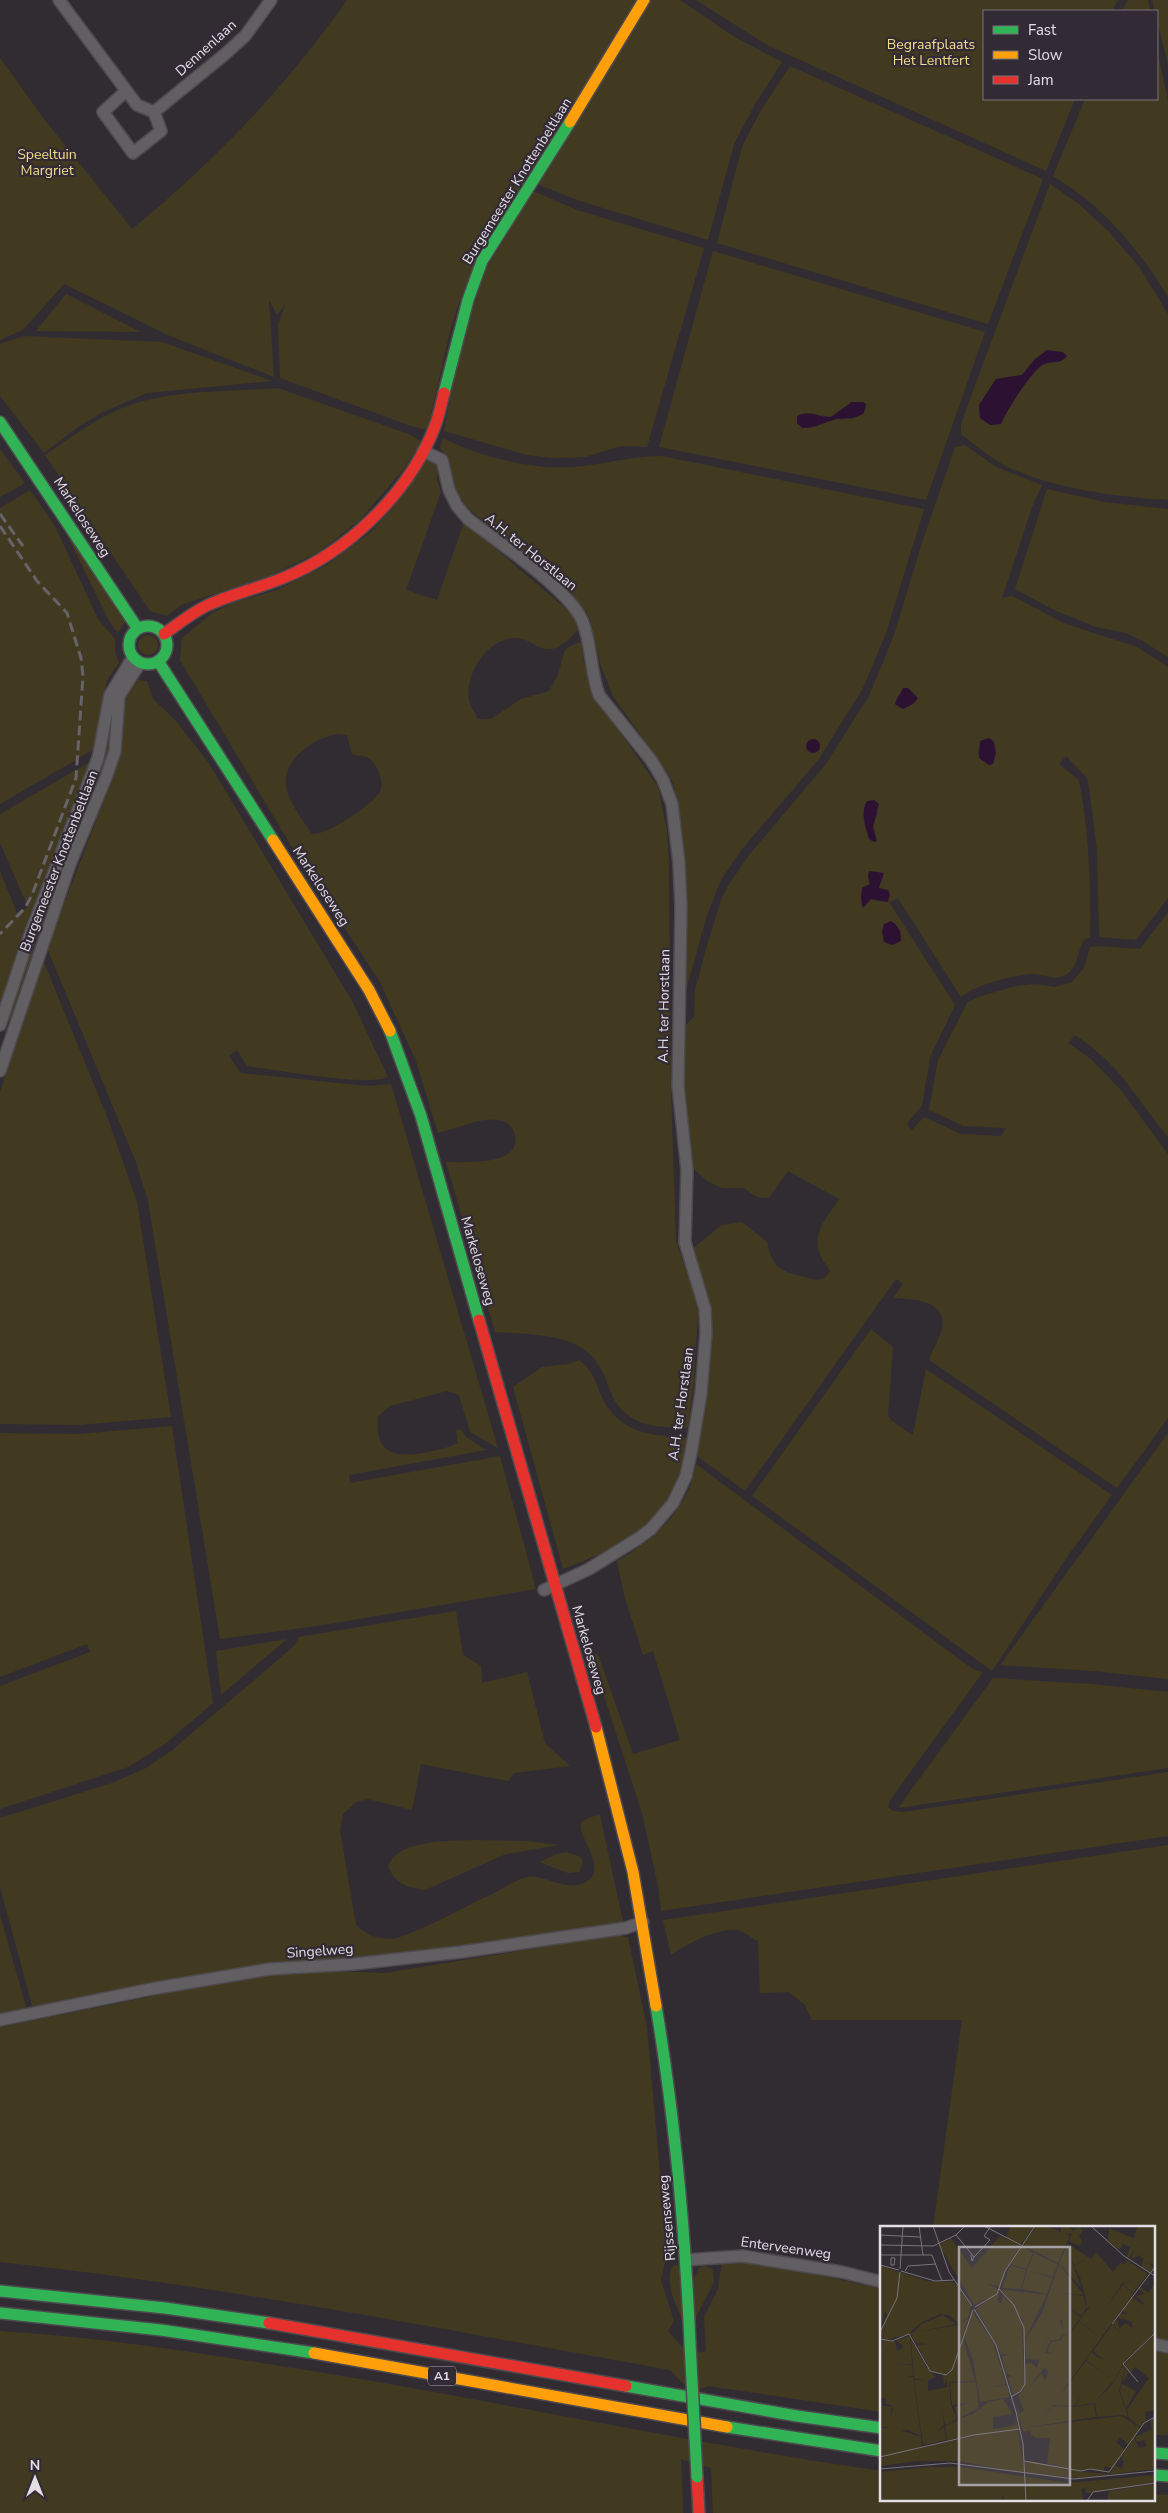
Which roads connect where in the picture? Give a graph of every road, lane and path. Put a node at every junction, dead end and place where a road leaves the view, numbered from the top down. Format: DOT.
graph roads {
  1 [pos="59,0"];
  2 [pos="270,0"];
  3 [pos="644,0"];
  4 [pos="126,91"];
  5 [pos="154,112"];
  6 [pos="0,422"];
  7 [pos="423,451"];
  8 [pos="138,628"];
  9 [pos="164,634"];
  10 [pos="137,660"];
  11 [pos="158,661"];
  12 [pos="0,1025"];
  13 [pos="0,1071"];
  14 [pos="550,1588"];
  15 [pos="643,1922"];
  16 [pos="0,2020"];
  17 [pos="686,2260"];
  18 [pos="880,2282"];
  19 [pos="0,2290"];
  20 [pos="0,2313"];
  21 [pos="880,2428"];
  22 [pos="880,2451"];
  23 [pos="699,2513"];
  1 -- 4 [label="street"];
  2 -- 5 [label="street, Dennenlaan"];
  3 -- 7 [label="main road, Burgemeester Knottenbeltlaan"];
  4 -- 5 [label="street"];
  4 -- 5 [label="street"];
  6 -- 8 [label="main road, Markeloseweg"];
  7 -- 9 [label="main road, Burgemeester Knottenbeltlaan"];
  7 -- 14 [label="street, A.H. ter Horstlaan"];
  8 -- 9 [label="main road"];
  8 -- 10 [label="main road"];
  9 -- 11 [label="main road"];
  10 -- 11 [label="main road"];
  10 -- 12 [label="street, Burgemeester Knottenbeltlaan"];
  10 -- 13 [label="street, Burgemeester Knottenbeltlaan"];
  11 -- 14 [label="main road, Markeloseweg"];
  14 -- 15 [label="main road, Markeloseweg"];
  15 -- 16 [label="street, Singelweg"];
  15 -- 17 [label="main road, Rijssenseweg"];
  17 -- 18 [label="street, Enterveenweg"];
  17 -- 23 [label="main road, Rijssenseweg, bridge"];
  19 -- 21 [label="main road, A1"];
  20 -- 22 [label="main road, A1"];
}
